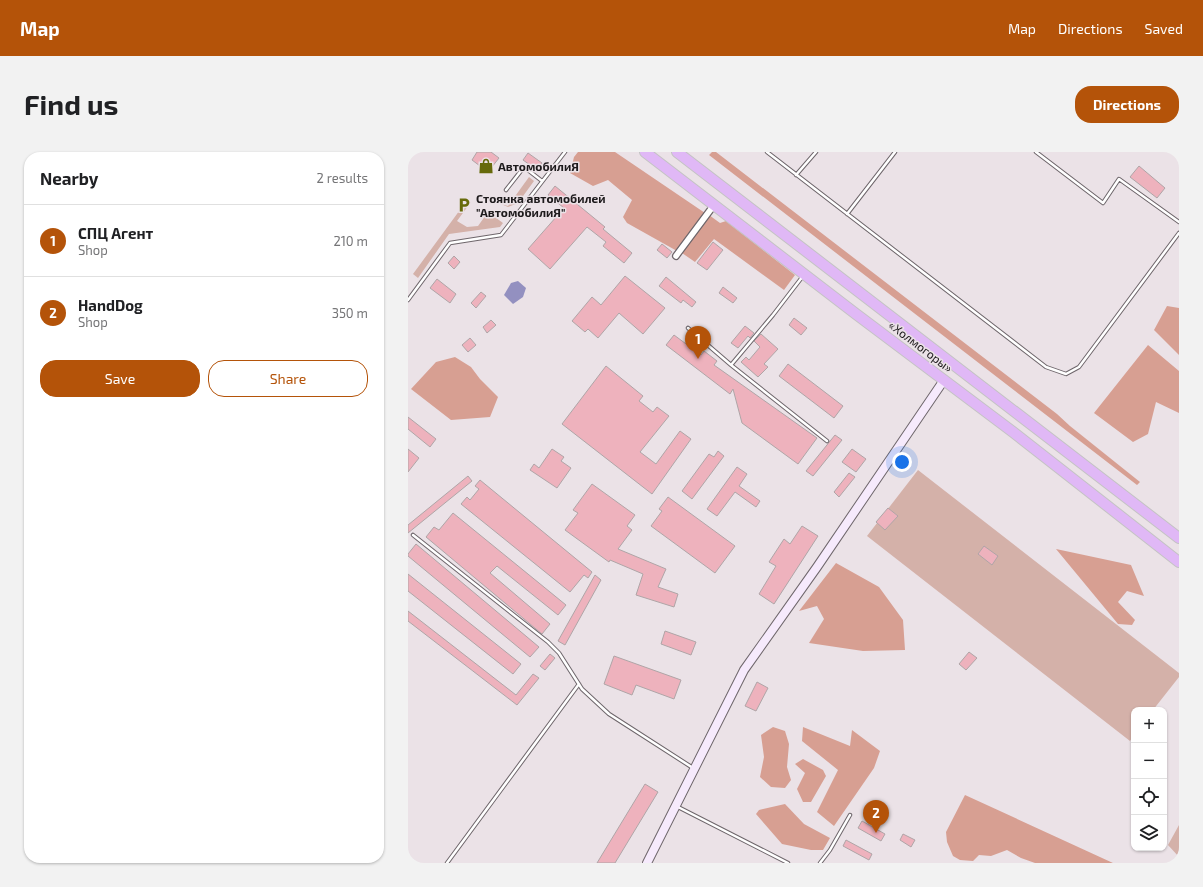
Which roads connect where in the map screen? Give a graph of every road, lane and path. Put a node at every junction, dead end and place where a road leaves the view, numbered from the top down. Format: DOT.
graph roads {
  1 [pos="565,152"];
  2 [pos="645,152"];
  3 [pos="677,152"];
  4 [pos="767,152"];
  5 [pos="816,152"];
  6 [pos="895,152"];
  7 [pos="1036,152"];
  8 [pos="796,175"];
  9 [pos="542,181"];
  10 [pos="506,190"];
  11 [pos="714,205"];
  12 [pos="847,214"];
  13 [pos="1179,222"];
  14 [pos="1179,233"];
  15 [pos="676,256"];
  16 [pos="804,274"];
  17 [pos="408,300"];
  18 [pos="688,328"];
  19 [pos="731,365"];
  20 [pos="944,380"];
  21 [pos="827,441"];
  22 [pos="413,536"];
  23 [pos="1179,538"];
  24 [pos="1179,562"];
  25 [pos="579,684"];
  26 [pos="693,768"];
  27 [pos="675,806"];
  28 [pos="850,815"];
  29 [pos="447,863"];
  30 [pos="647,863"];
  31 [pos="788,863"];
  32 [pos="820,863"];
  1 -- 9 [label="lane"];
  2 -- 11 [label="highway, «Холмогоры»"];
  3 -- 23 [label="highway, «Холмогоры»"];
  4 -- 8 [label="lane"];
  5 -- 8 [label="lane"];
  6 -- 12 [label="lane"];
  7 -- 13 [label="lane"];
  8 -- 12 [label="lane"];
  9 -- 10 [label="lane"];
  9 -- 17 [label="lane"];
  11 -- 15 [label="street"];
  11 -- 16 [label="highway, «Холмогоры»"];
  12 -- 14 [label="lane"];
  16 -- 19 [label="lane"];
  16 -- 20 [label="highway, «Холмогоры»"];
  18 -- 19 [label="lane"];
  19 -- 21 [label="lane"];
  20 -- 24 [label="highway, «Холмогоры»"];
  20 -- 26 [label="street"];
  22 -- 25 [label="lane"];
  25 -- 26 [label="lane"];
  25 -- 29 [label="lane"];
  26 -- 27 [label="street"];
  27 -- 30 [label="street"];
  27 -- 31 [label="lane"];
  28 -- 32 [label="lane"];
}
